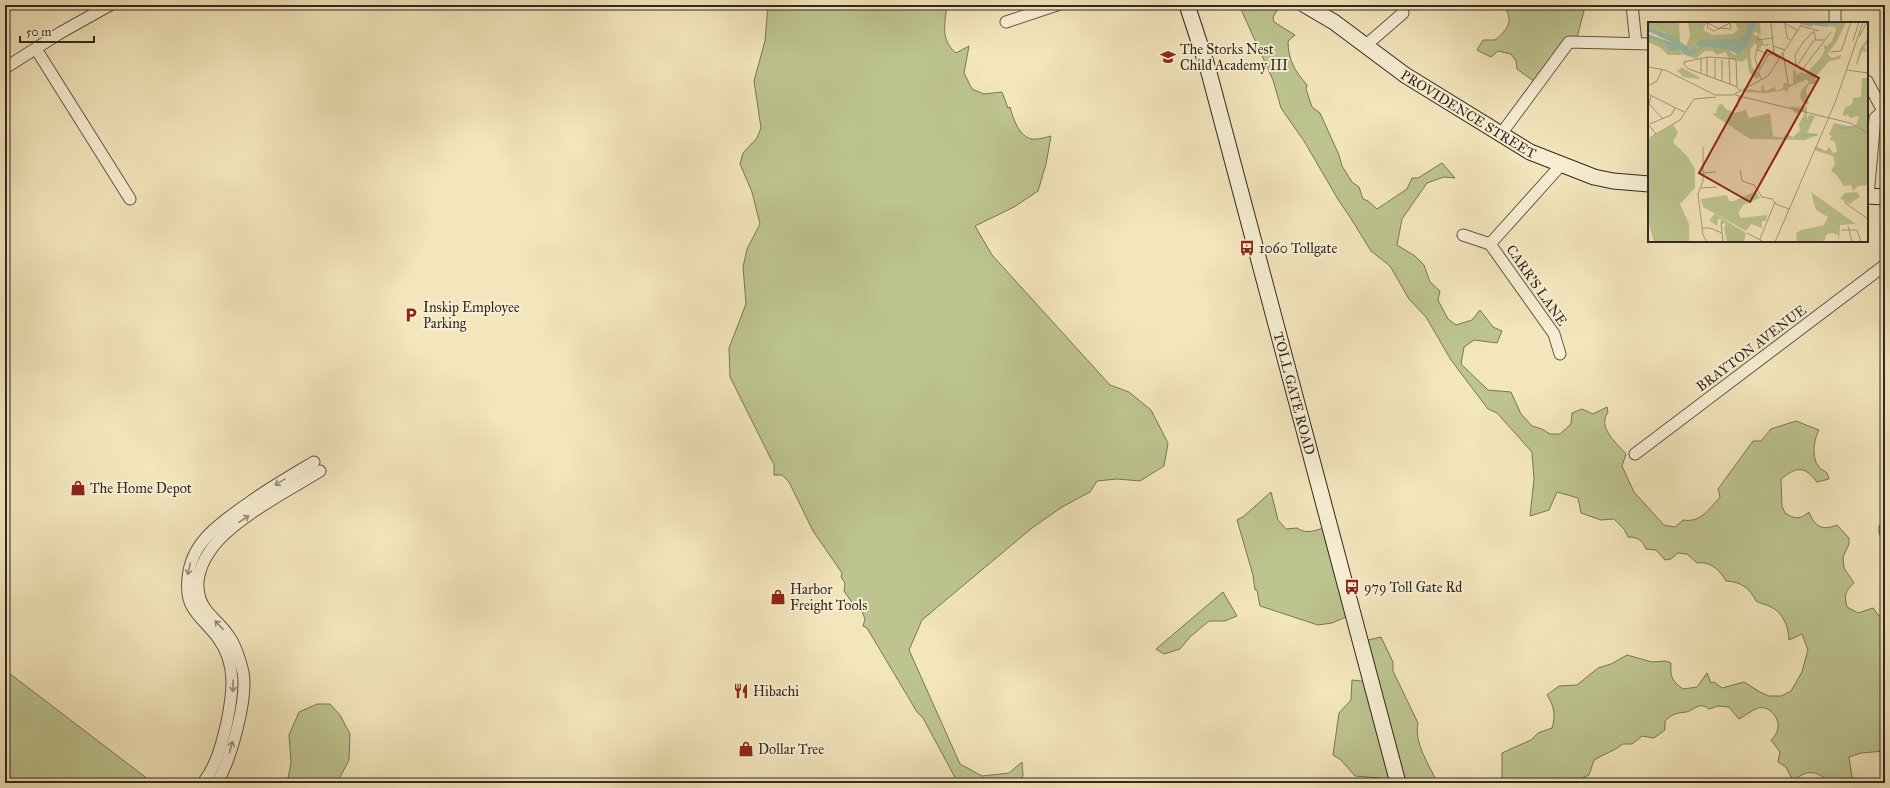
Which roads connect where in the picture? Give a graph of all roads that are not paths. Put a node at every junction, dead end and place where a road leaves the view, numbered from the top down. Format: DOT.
graph roads {
  1 [pos="110,5"];
  2 [pos="1057,5"];
  3 [pos="1187,5"];
  4 [pos="1305,5"];
  5 [pos="1632,5"];
  6 [pos="1835,5"];
  7 [pos="1403,13"];
  8 [pos="1006,22"];
  9 [pos="1835,22"];
  10 [pos="1636,43"];
  11 [pos="1648,44"];
  12 [pos="1366,46"];
  13 [pos="36,49"];
  14 [pos="5,68"];
  15 [pos="1868,83"];
  16 [pos="1884,110"];
  17 [pos="1501,134"];
  18 [pos="1562,165"];
  19 [pos="1648,184"];
  20 [pos="1868,196"];
  21 [pos="1885,197"];
  22 [pos="130,199"];
  23 [pos="1463,235"];
  24 [pos="1490,244"];
  25 [pos="1885,265"];
  26 [pos="1560,354"];
  27 [pos="1635,454"];
  28 [pos="1885,528"];
  29 [pos="1885,532"];
  30 [pos="204,783"];
  31 [pos="217,783"];
  32 [pos="1398,783"];
  1 -- 13 [label="street"];
  2 -- 8 [label="street"];
  3 -- 32 [label="main road, TOLL GATE ROAD"];
  4 -- 12 [label="main road, PROVIDENCE STREET"];
  5 -- 10 [label="street"];
  6 -- 9 [label="street"];
  7 -- 12 [label="street"];
  10 -- 11 [label="street"];
  10 -- 17 [label="street"];
  12 -- 17 [label="main road, PROVIDENCE STREET"];
  13 -- 14 [label="street"];
  13 -- 22 [label="street"];
  15 -- 16 [label="street"];
  16 -- 20 [label="street"];
  17 -- 18 [label="main road, PROVIDENCE STREET"];
  18 -- 19 [label="main road, PROVIDENCE STREET"];
  18 -- 24 [label="street, CARR'S LANE"];
  20 -- 21 [label="main road"];
  23 -- 24 [label="street"];
  24 -- 26 [label="street, CARR'S LANE"];
  25 -- 27 [label="street, BRAYTON AVENUE"];
  28 -- 29 [label="street"];
  31 -- 30 [label="street, one-way"];
}
